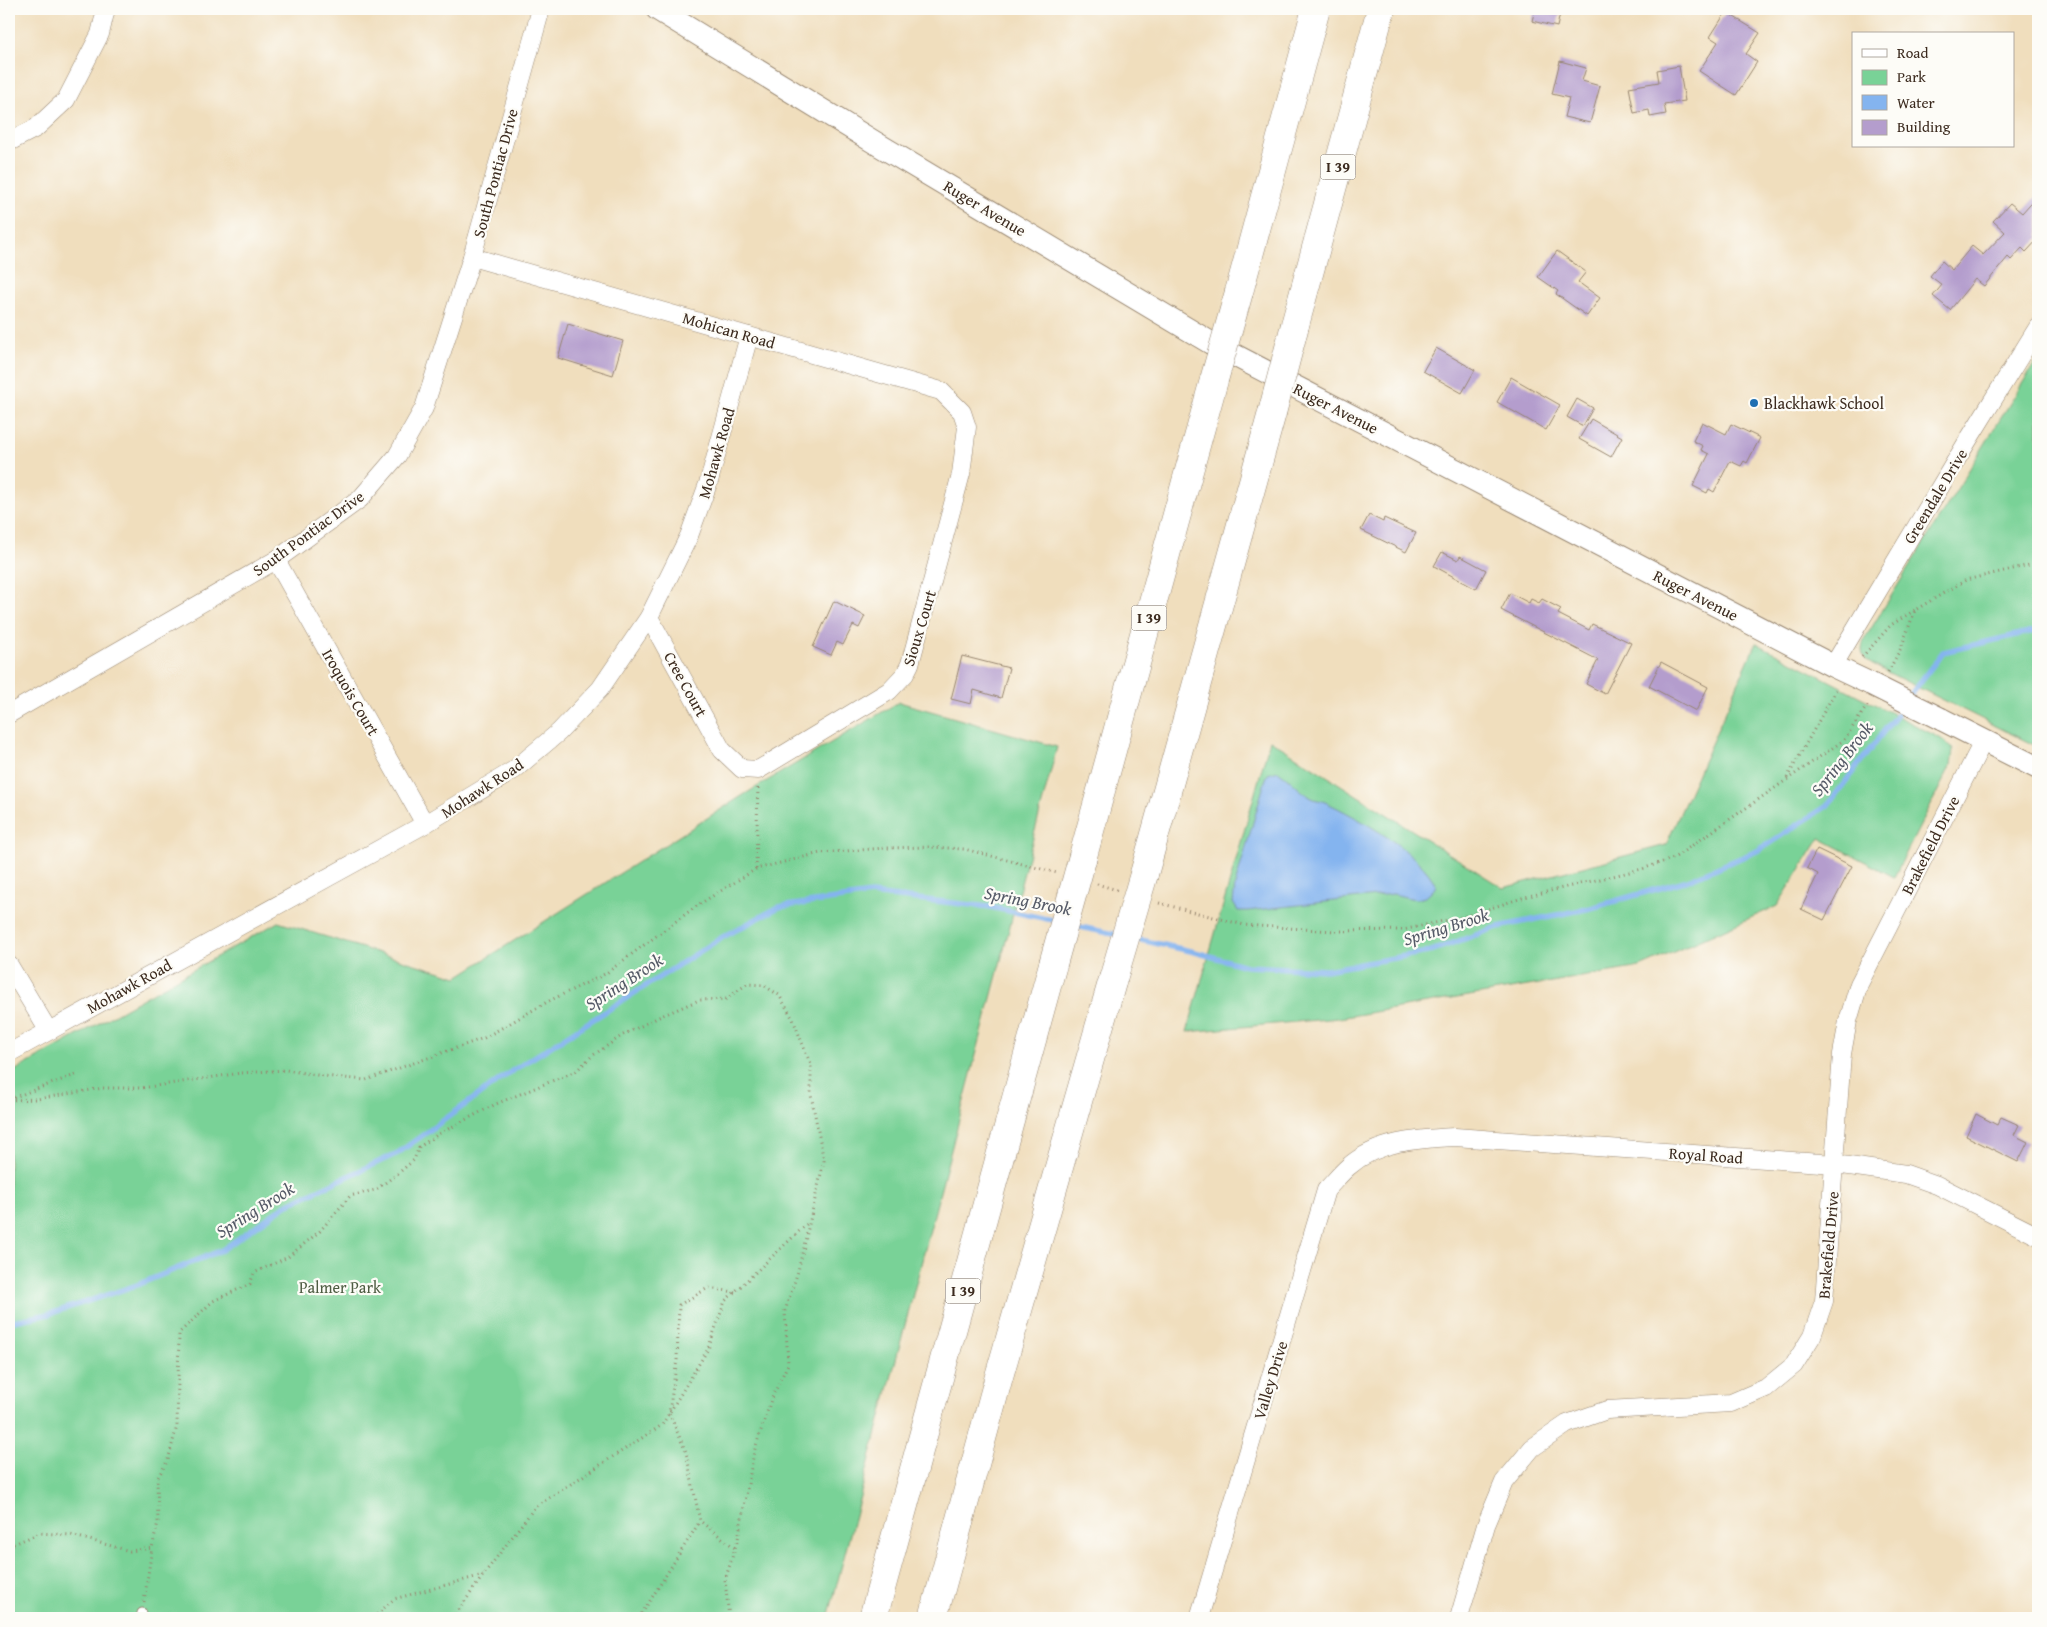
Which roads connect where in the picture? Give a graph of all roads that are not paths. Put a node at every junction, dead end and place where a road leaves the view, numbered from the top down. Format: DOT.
graph roads {
  1 [pos="106,9"];
  2 [pos="541,9"];
  3 [pos="657,9"];
  4 [pos="1316,9"];
  5 [pos="1381,9"];
  6 [pos="9,142"];
  7 [pos="472,257"];
  8 [pos="2038,327"];
  9 [pos="749,336"];
  10 [pos="967,427"];
  11 [pos="276,560"];
  12 [pos="649,617"];
  13 [pos="1833,666"];
  14 [pos="9,714"];
  15 [pos="1984,740"];
  16 [pos="722,750"];
  17 [pos="2038,768"];
  18 [pos="425,824"];
  19 [pos="9,965"];
  20 [pos="48,1030"];
  21 [pos="9,1053"];
  22 [pos="1363,1157"];
  23 [pos="1835,1164"];
  24 [pos="2038,1236"];
  25 [pos="873,1618"];
  26 [pos="933,1618"];
  27 [pos="1199,1618"];
  28 [pos="1460,1618"];
  1 -- 6 [label="street"];
  2 -- 7 [label="street, South Pontiac Drive"];
  3 -- 13 [label="street, Ruger Avenue"];
  4 -- 25 [label="highway, I 39, bridge"];
  5 -- 26 [label="highway, I 39, bridge"];
  7 -- 9 [label="street, Mohican Road"];
  7 -- 11 [label="street, South Pontiac Drive"];
  8 -- 13 [label="street, Greendale Drive"];
  9 -- 10 [label="street, Mohican Road"];
  9 -- 12 [label="street, Mohawk Road"];
  10 -- 16 [label="street, Sioux Court"];
  11 -- 14 [label="street, South Pontiac Drive"];
  11 -- 18 [label="street, Iroquois Court"];
  12 -- 16 [label="street, Cree Court"];
  12 -- 18 [label="street, Mohawk Road"];
  13 -- 15 [label="street, Ruger Avenue, bridge"];
  15 -- 17 [label="street, Ruger Avenue"];
  15 -- 23 [label="street, Brakefield Drive"];
  18 -- 20 [label="street, Mohawk Road"];
  19 -- 20 [label="street"];
  20 -- 21 [label="street, Mohawk Road"];
  22 -- 23 [label="street, Royal Road"];
  22 -- 27 [label="street, Valley Drive"];
  23 -- 24 [label="street, Royal Road"];
  23 -- 28 [label="street, Brakefield Drive"];
}
